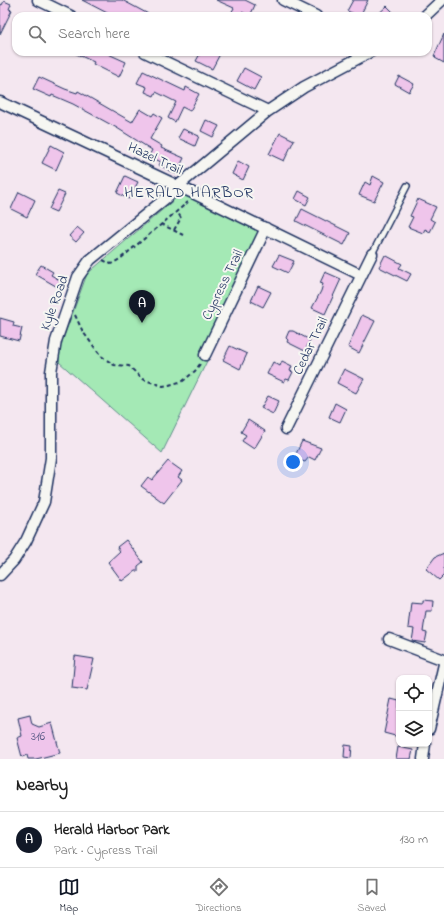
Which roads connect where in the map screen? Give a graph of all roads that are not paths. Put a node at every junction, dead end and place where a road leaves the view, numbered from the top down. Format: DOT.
graph roads {
  1 [pos="38,0"];
  2 [pos="283,0"];
  3 [pos="442,0"];
  4 [pos="63,12"];
  5 [pos="308,12"];
  6 [pos="429,12"];
  7 [pos="153,56"];
  8 [pos="362,56"];
  9 [pos="0,102"];
  10 [pos="268,111"];
  11 [pos="178,186"];
  12 [pos="407,186"];
  13 [pos="266,228"];
  14 [pos="372,254"];
  15 [pos="362,275"];
  16 [pos="204,355"];
  17 [pos="286,429"];
  18 [pos="0,575"];
  19 [pos="389,639"];
  20 [pos="444,660"];
  21 [pos="444,664"];
  22 [pos="432,716"];
  23 [pos="425,747"];
  24 [pos="423,759"];
  1 -- 4 [label="street"];
  2 -- 5 [label="street"];
  3 -- 6 [label="street"];
  7 -- 10 [label="street"];
  8 -- 10 [label="street, Kyle Road"];
  9 -- 11 [label="street, Hazel Trail"];
  10 -- 11 [label="street, Kyle Road"];
  11 -- 13 [label="street, Hazel Trail"];
  11 -- 18 [label="street, Kyle Road"];
  12 -- 14 [label="lane"];
  13 -- 15 [label="street, Hazel Trail"];
  13 -- 16 [label="street, Cypress Trail"];
  14 -- 15 [label="street, Cedar Trail"];
  15 -- 17 [label="street, Cedar Trail"];
  19 -- 20 [label="street"];
  21 -- 22 [label="street"];
  23 -- 24 [label="street"];
}
